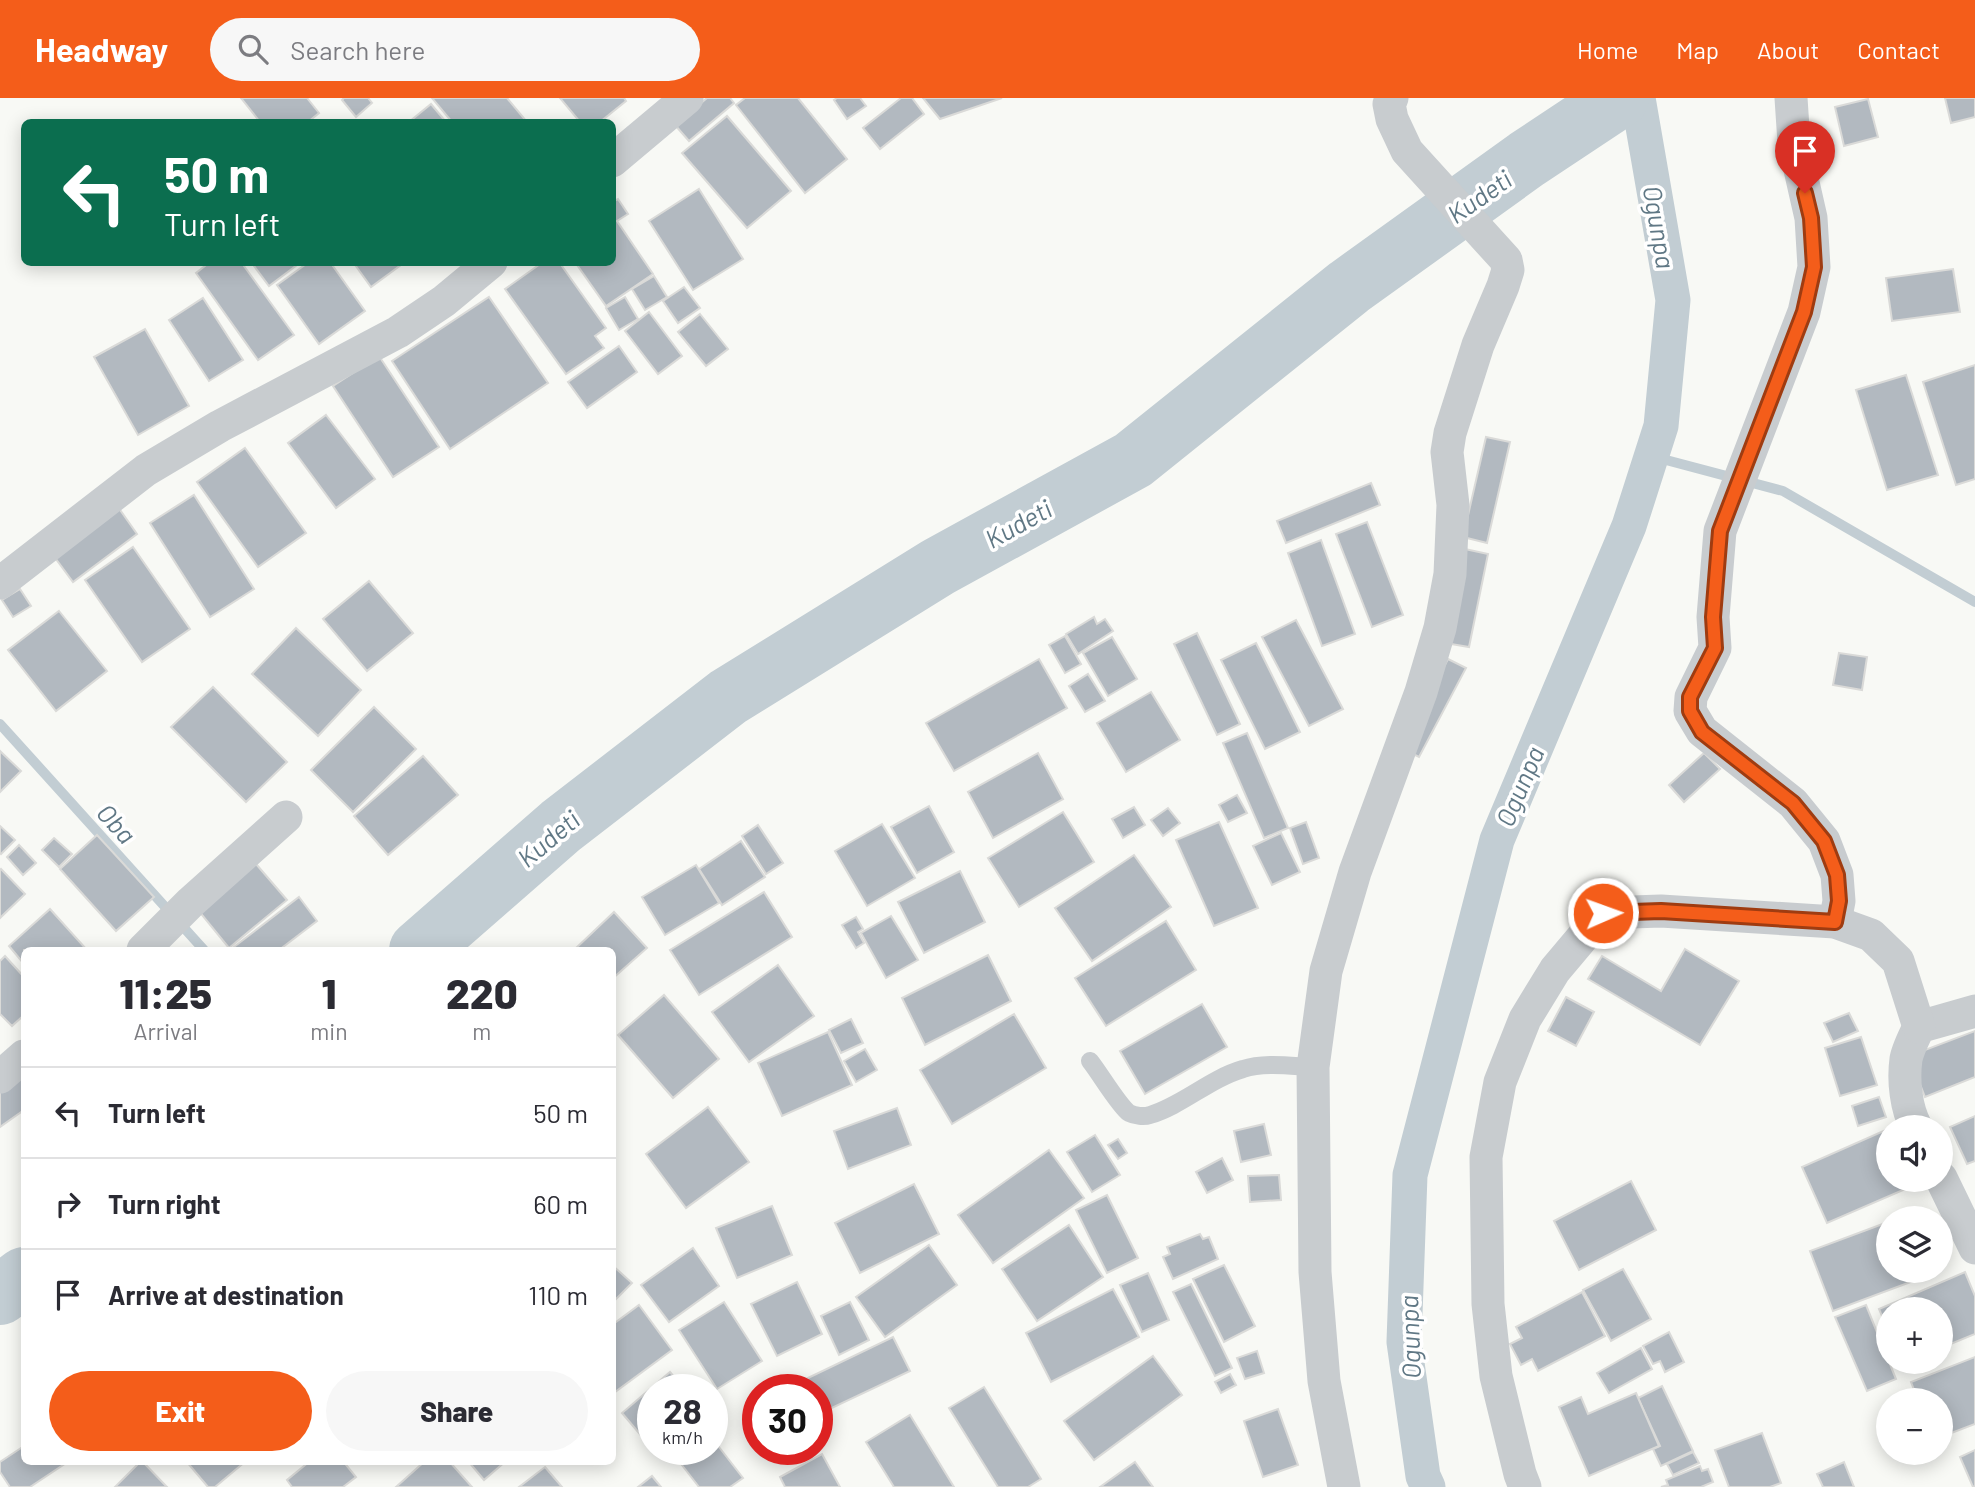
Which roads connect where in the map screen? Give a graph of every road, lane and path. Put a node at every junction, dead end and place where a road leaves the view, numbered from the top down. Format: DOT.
graph roads {
  1 [pos="1392,98"];
  2 [pos="1791,98"];
  3 [pos="673,102"];
  4 [pos="616,157"];
  5 [pos="486,266"];
  6 [pos="0,583"];
  7 [pos="286,817"];
  8 [pos="1835,922"];
  9 [pos="146,947"];
  10 [pos="1975,1011"];
  11 [pos="1919,1027"];
  12 [pos="21,1059"];
  13 [pos="1090,1061"];
  14 [pos="1313,1067"];
  15 [pos="0,1077"];
  16 [pos="1910,1115"];
  17 [pos="1948,1192"];
  18 [pos="1975,1248"];
  19 [pos="1344,1487"];
  20 [pos="1525,1487"];
  1 -- 14 [label="street"];
  2 -- 8 [label="street"];
  3 -- 4 [label="street"];
  5 -- 6 [label="street"];
  7 -- 9 [label="street"];
  8 -- 11 [label="street"];
  8 -- 20 [label="street"];
  10 -- 11 [label="street"];
  11 -- 16 [label="street"];
  12 -- 15 [label="street"];
  13 -- 14 [label="lane"];
  14 -- 19 [label="street"];
  17 -- 18 [label="street"];
}
